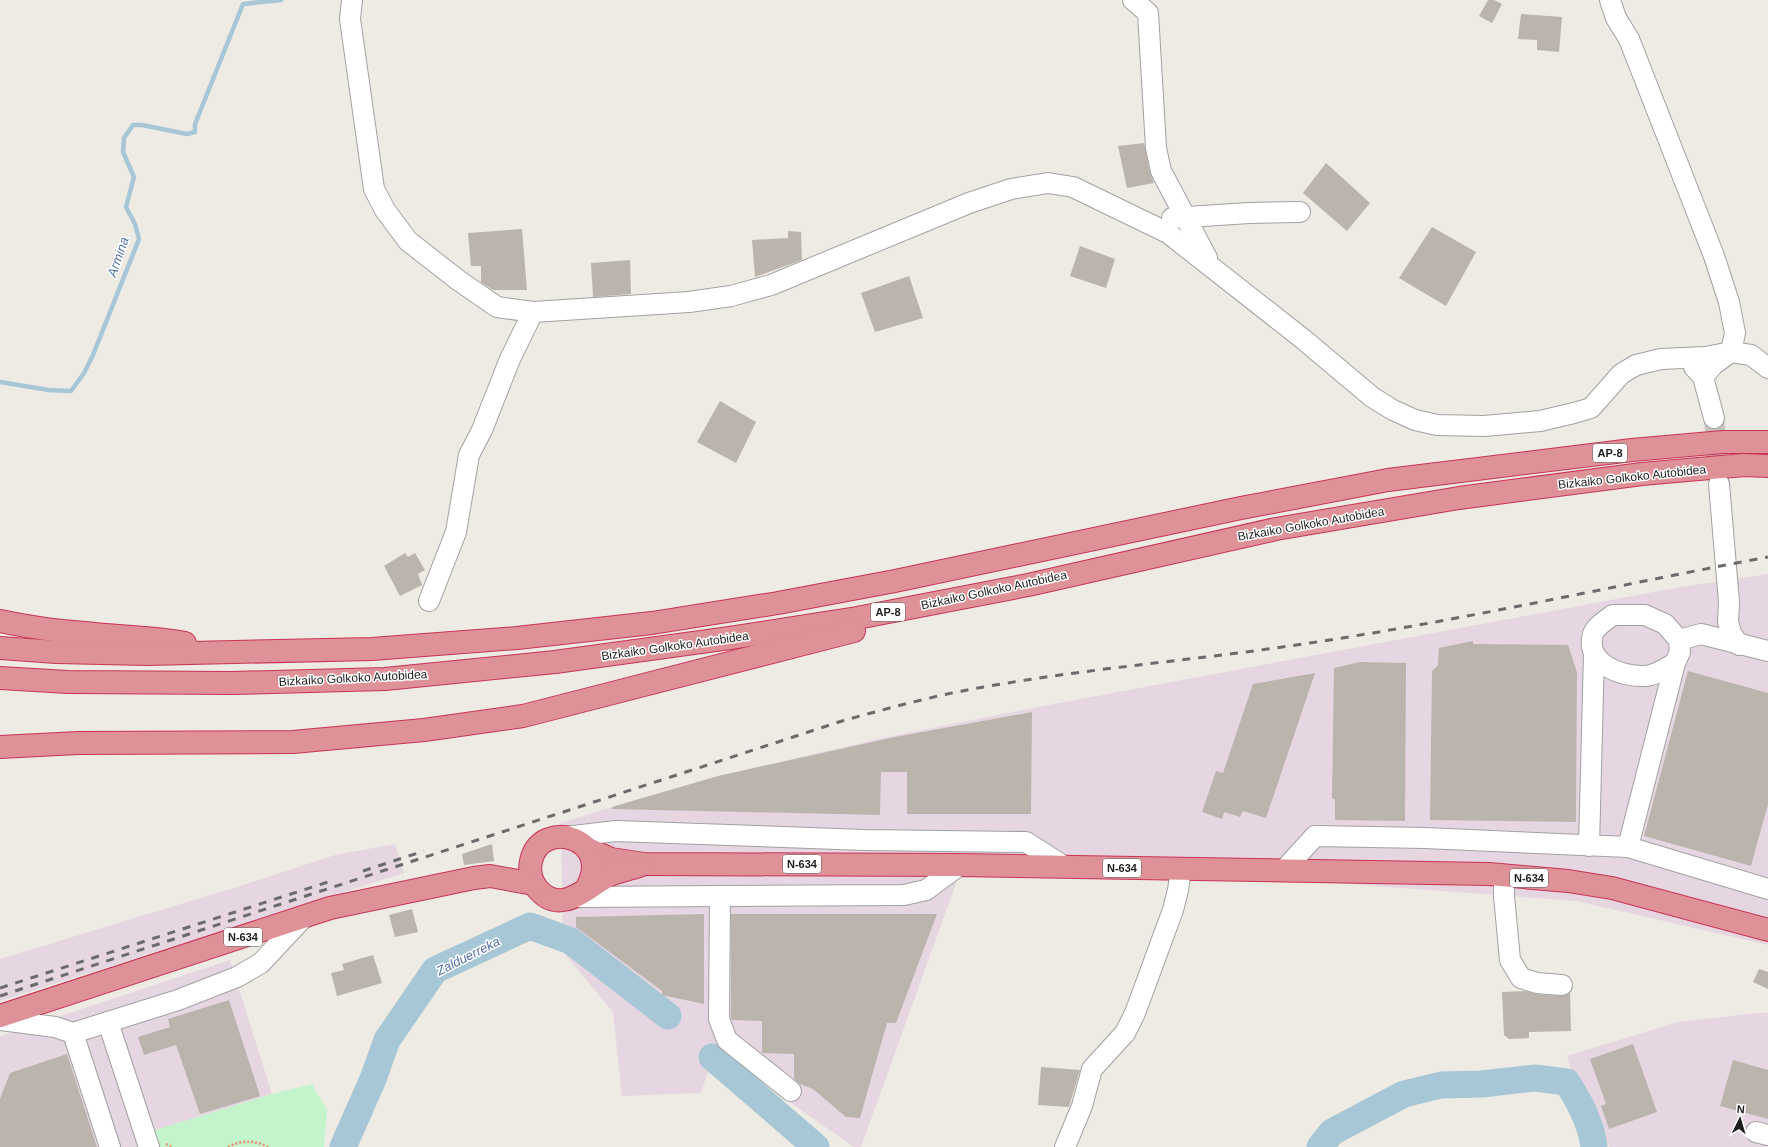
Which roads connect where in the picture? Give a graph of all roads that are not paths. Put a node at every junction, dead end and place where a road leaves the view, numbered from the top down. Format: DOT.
graph roads {
  1 [pos="352,0"];
  2 [pos="1133,0"];
  3 [pos="1610,0"];
  4 [pos="1300,212"];
  5 [pos="1184,216"];
  6 [pos="1147,223"];
  7 [pos="1210,265"];
  8 [pos="533,312"];
  9 [pos="1731,352"];
  10 [pos="1678,358"];
  11 [pos="1768,368"];
  12 [pos="1703,377"];
  13 [pos="1714,418"];
  14 [pos="1768,442"];
  15 [pos="1768,466"];
  16 [pos="1719,484"];
  17 [pos="1028,585"];
  18 [pos="429,601"];
  19 [pos="1729,602"];
  20 [pos="0,621"];
  21 [pos="1701,634"];
  22 [pos="1679,640"];
  23 [pos="1739,645"];
  24 [pos="0,648"];
  25 [pos="1768,651"];
  26 [pos="240,652"];
  27 [pos="1594,654"];
  28 [pos="1675,663"];
  29 [pos="0,678"];
  30 [pos="0,746"];
  31 [pos="565,837"];
  32 [pos="1588,846"];
  33 [pos="1628,847"];
  34 [pos="588,849"];
  35 [pos="535,852"];
  36 [pos="644,864"];
  37 [pos="960,865"];
  38 [pos="1065,867"];
  39 [pos="1181,869"];
  40 [pos="1284,870"];
  41 [pos="490,876"];
  42 [pos="1504,876"];
  43 [pos="534,884"];
  44 [pos="1768,889"];
  45 [pos="581,893"];
  46 [pos="720,897"];
  47 [pos="305,916"];
  48 [pos="1768,930"];
  49 [pos="1562,985"];
  50 [pos="0,1016"];
  51 [pos="0,1020"];
  52 [pos="108,1022"];
  53 [pos="72,1033"];
  54 [pos="791,1091"];
  55 [pos="110,1147"];
  56 [pos="149,1147"];
  57 [pos="1065,1147"];
  1 -- 8 [label="street"];
  2 -- 5 [label="street"];
  3 -- 9 [label="street"];
  4 -- 5 [label="street"];
  5 -- 6 [label="street"];
  5 -- 7 [label="street"];
  6 -- 7 [label="street"];
  6 -- 8 [label="street"];
  7 -- 10 [label="street"];
  8 -- 18 [label="street"];
  9 -- 10 [label="street"];
  9 -- 11 [label="street"];
  9 -- 12 [label="street"];
  10 -- 12 [label="street"];
  12 -- 13 [label="street"];
  14 -- 26 [label="highway, AP-8"];
  15 -- 17 [label="highway, Bizkaiko Golkoko Autobidea / AP-8"];
  16 -- 19 [label="street"];
  17 -- 29 [label="highway, Bizkaiko Golkoko Autobidea / AP-8"];
  17 -- 30 [label="highway"];
  19 -- 21 [label="street"];
  19 -- 23 [label="street"];
  20 -- 26 [label="highway"];
  21 -- 22 [label="street"];
  21 -- 23 [label="street"];
  22 -- 27 [label="street"];
  22 -- 28 [label="street"];
  23 -- 25 [label="street"];
  24 -- 26 [label="highway, AP-8"];
  27 -- 28 [label="street"];
  27 -- 32 [label="street"];
  28 -- 33 [label="street"];
  31 -- 34 [label="highway, N-634"];
  31 -- 35 [label="highway, N-634"];
  31 -- 38 [label="street"];
  32 -- 33 [label="street"];
  32 -- 40 [label="street"];
  33 -- 44 [label="street"];
  34 -- 36 [label="highway, N-634"];
  34 -- 45 [label="highway"];
  35 -- 41 [label="highway, N-634"];
  35 -- 43 [label="highway"];
  36 -- 37 [label="highway, N-634"];
  36 -- 45 [label="highway, N-634"];
  37 -- 38 [label="highway, N-634"];
  37 -- 46 [label="street"];
  38 -- 39 [label="highway, N-634"];
  39 -- 40 [label="highway, N-634"];
  39 -- 57 [label="street"];
  40 -- 42 [label="highway, N-634"];
  41 -- 43 [label="highway, N-634"];
  41 -- 47 [label="highway, N-634"];
  42 -- 48 [label="highway, N-634"];
  42 -- 49 [label="street"];
  43 -- 45 [label="highway, N-634"];
  45 -- 46 [label="street"];
  46 -- 54 [label="street"];
  47 -- 50 [label="highway, N-634"];
  47 -- 52 [label="street"];
  51 -- 53 [label="street"];
  52 -- 53 [label="street"];
  52 -- 56 [label="street"];
  53 -- 55 [label="street"];
}
